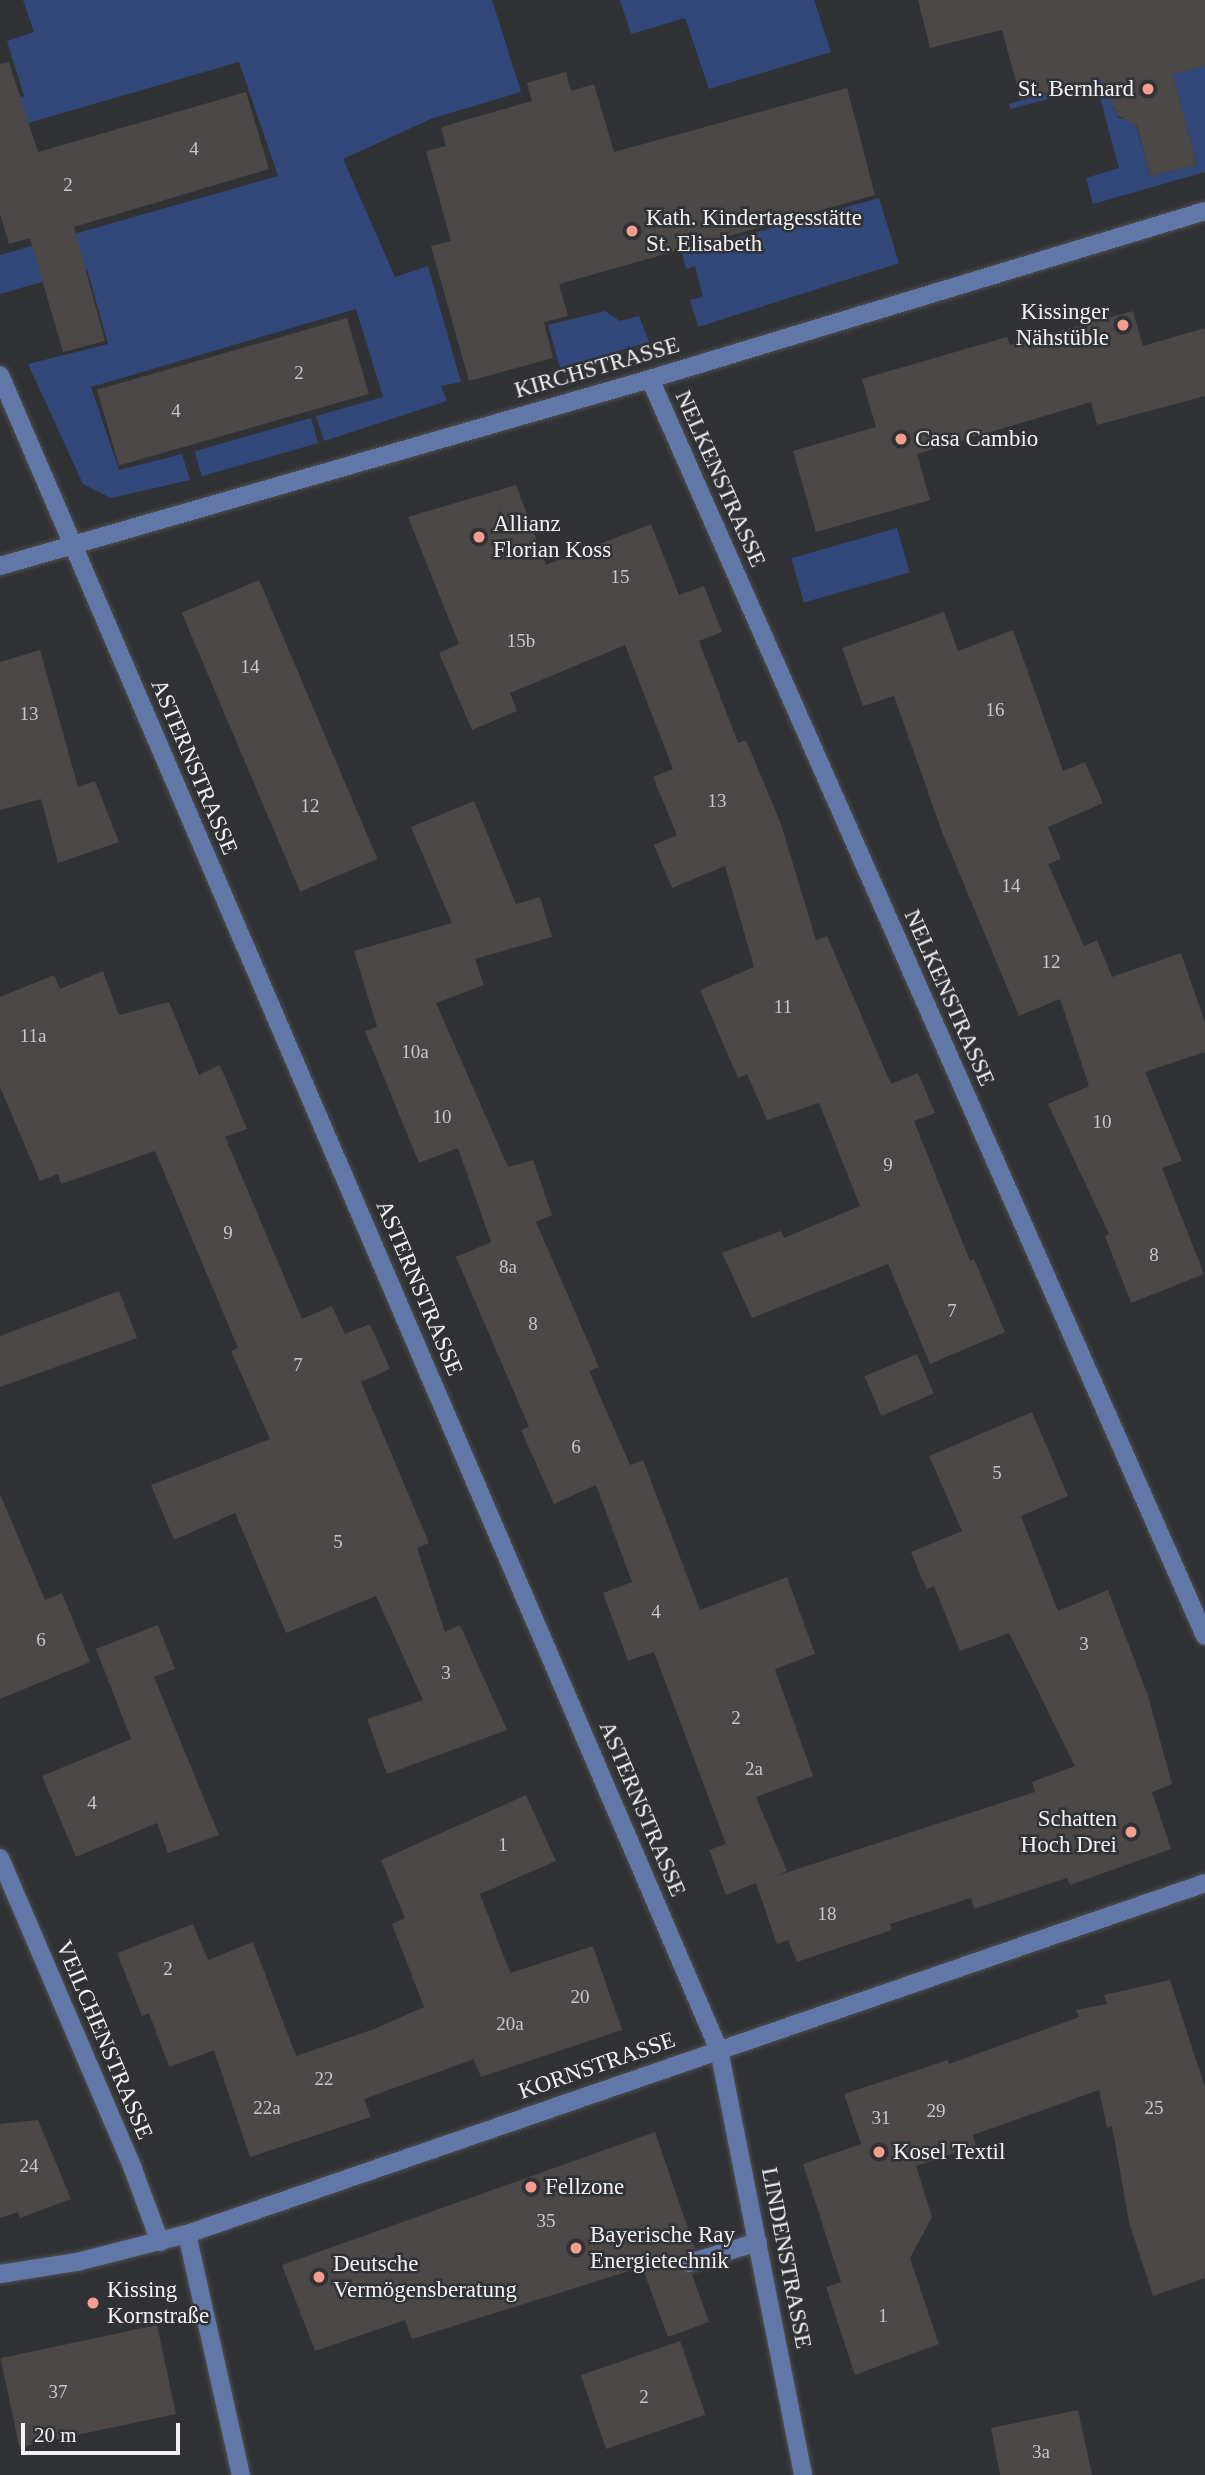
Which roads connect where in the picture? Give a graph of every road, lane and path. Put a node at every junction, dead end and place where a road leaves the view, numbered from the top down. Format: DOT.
graph roads {
  1 [pos="1205,211"];
  2 [pos="0,375"];
  3 [pos="650,379"];
  4 [pos="73,545"];
  5 [pos="0,566"];
  6 [pos="1205,1636"];
  7 [pos="0,1858"];
  8 [pos="1205,1882"];
  9 [pos="719,2050"];
  10 [pos="187,2234"];
  11 [pos="160,2242"];
  12 [pos="758,2242"];
  13 [pos="689,2263"];
  14 [pos="0,2274"];
  15 [pos="241,2475"];
  16 [pos="803,2475"];
  1 -- 3 [label="street, KIRCHSTRASSE"];
  2 -- 4 [label="street, ASTERNSTRASSE"];
  3 -- 4 [label="street, KIRCHSTRASSE"];
  3 -- 6 [label="street, NELKENSTRASSE"];
  4 -- 5 [label="street, KIRCHSTRASSE"];
  4 -- 9 [label="street, ASTERNSTRASSE"];
  7 -- 11 [label="street, VEILCHENSTRASSE"];
  8 -- 9 [label="street, KORNSTRASSE"];
  9 -- 10 [label="street, KORNSTRASSE"];
  9 -- 12 [label="street, LINDENSTRASSE"];
  10 -- 11 [label="street, KORNSTRASSE"];
  10 -- 15 [label="street"];
  11 -- 14 [label="street, KORNSTRASSE"];
  12 -- 13 [label="street"];
  12 -- 16 [label="street, LINDENSTRASSE"];
}
